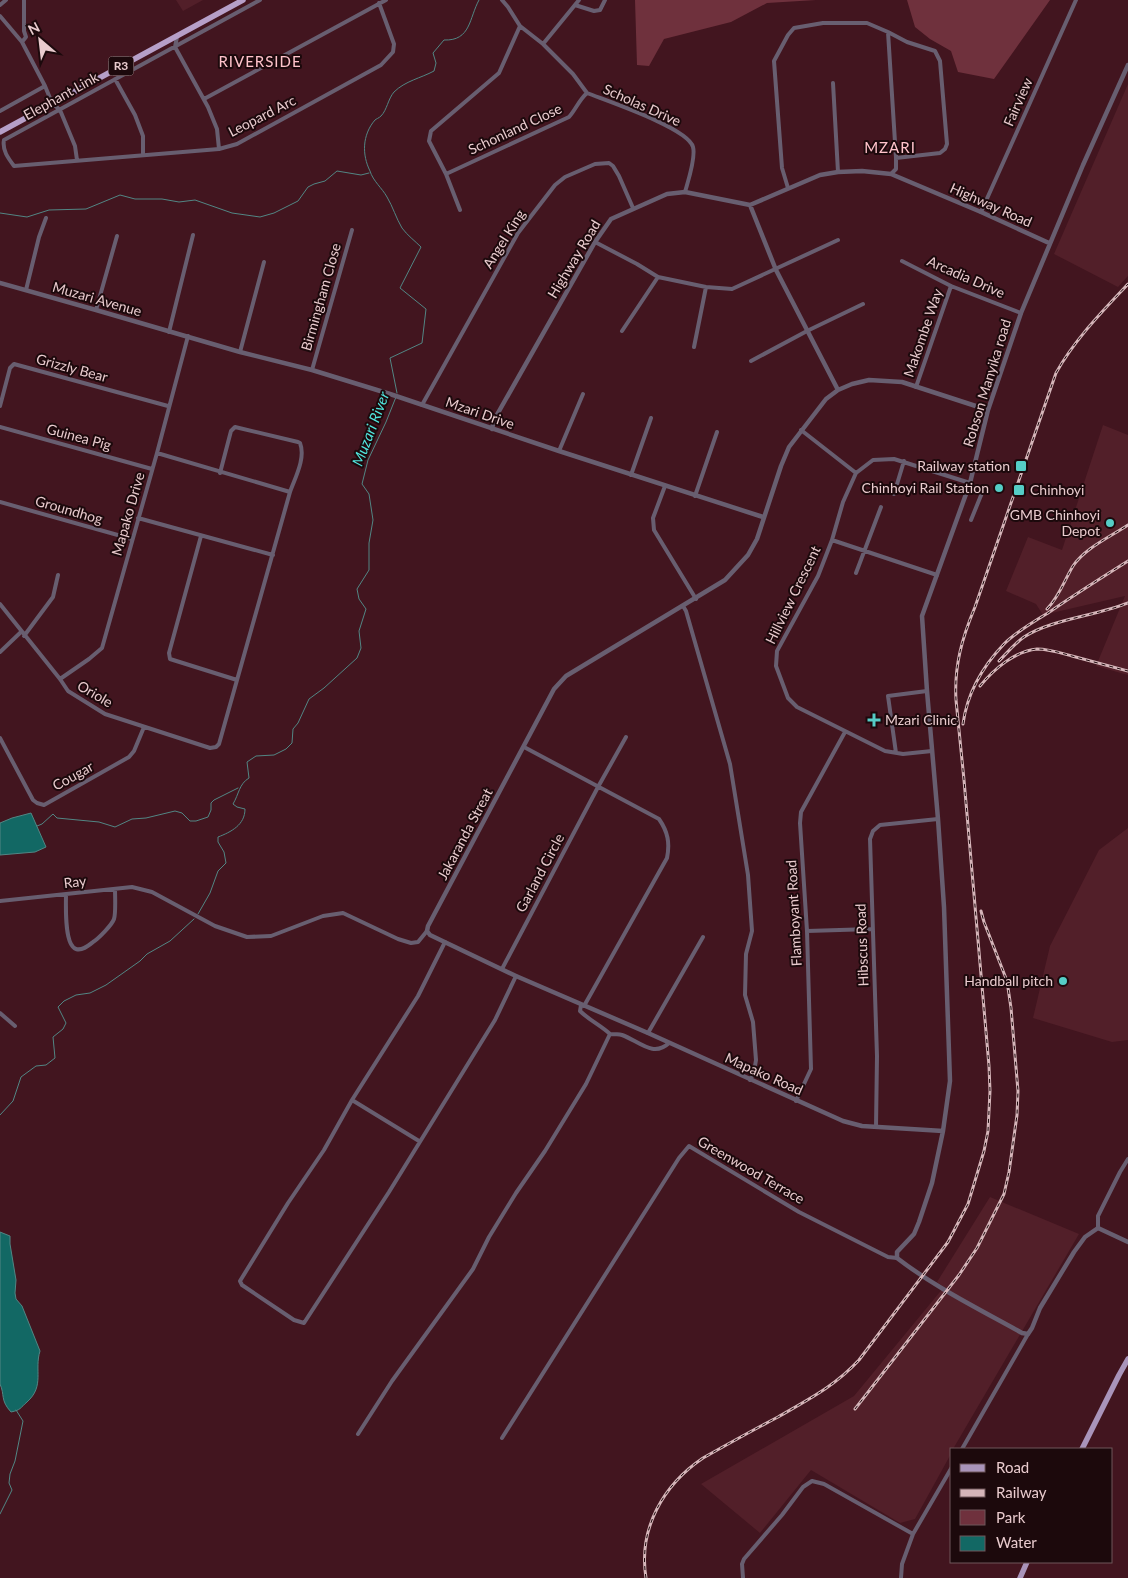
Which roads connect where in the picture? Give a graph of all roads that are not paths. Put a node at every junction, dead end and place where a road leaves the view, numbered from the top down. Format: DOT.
graph roads {
  1 [pos="6,0"];
  2 [pos="24,0"];
  3 [pos="243,0"];
  4 [pos="260,0"];
  5 [pos="386,0"];
  6 [pos="502,0"];
  7 [pos="579,0"];
  8 [pos="605,0"];
  9 [pos="1076,0"];
  10 [pos="380,4"];
  11 [pos="0,5"];
  12 [pos="575,5"];
  13 [pos="0,16"];
  14 [pos="520,26"];
  15 [pos="888,32"];
  16 [pos="178,36"];
  17 [pos="22,42"];
  18 [pos="543,44"];
  19 [pos="174,47"];
  20 [pos="1128,66"];
  21 [pos="116,79"];
  22 [pos="833,83"];
  23 [pos="45,86"];
  24 [pos="587,93"];
  25 [pos="204,99"];
  26 [pos="52,103"];
  27 [pos="60,110"];
  28 [pos="0,112"];
  29 [pos="0,132"];
  30 [pos="4,140"];
  31 [pos="219,148"];
  32 [pos="143,155"];
  33 [pos="896,158"];
  34 [pos="77,160"];
  35 [pos="838,172"];
  36 [pos="446,174"];
  37 [pos="892,174"];
  38 [pos="788,188"];
  39 [pos="685,192"];
  40 [pos="750,205"];
  41 [pos="633,208"];
  42 [pos="460,210"];
  43 [pos="981,212"];
  44 [pos="46,218"];
  45 [pos="352,230"];
  46 [pos="193,235"];
  47 [pos="116,236"];
  48 [pos="838,240"];
  49 [pos="595,242"];
  50 [pos="1049,243"];
  51 [pos="902,260"];
  52 [pos="264,262"];
  53 [pos="776,270"];
  54 [pos="658,277"];
  55 [pos="0,284"];
  56 [pos="951,286"];
  57 [pos="706,287"];
  58 [pos="26,290"];
  59 [pos="863,304"];
  60 [pos="96,310"];
  61 [pos="1021,313"];
  62 [pos="622,331"];
  63 [pos="807,331"];
  64 [pos="169,332"];
  65 [pos="188,336"];
  66 [pos="694,347"];
  67 [pos="240,352"];
  68 [pos="752,361"];
  69 [pos="312,370"];
  70 [pos="916,387"];
  71 [pos="838,390"];
  72 [pos="583,394"];
  73 [pos="422,405"];
  74 [pos="0,406"];
  75 [pos="168,406"];
  76 [pos="988,410"];
  77 [pos="651,418"];
  78 [pos="0,428"];
  79 [pos="492,429"];
  80 [pos="801,430"];
  81 [pos="717,432"];
  82 [pos="559,451"];
  83 [pos="157,453"];
  84 [pos="904,462"];
  85 [pos="152,469"];
  86 [pos="220,473"];
  87 [pos="856,473"];
  88 [pos="631,475"];
  89 [pos="970,483"];
  90 [pos="665,486"];
  91 [pos="984,488"];
  92 [pos="290,492"];
  93 [pos="894,494"];
  94 [pos="695,496"];
  95 [pos="0,502"];
  96 [pos="881,507"];
  97 [pos="763,517"];
  98 [pos="138,518"];
  99 [pos="972,520"];
  100 [pos="201,536"];
  101 [pos="132,539"];
  102 [pos="832,540"];
  103 [pos="864,551"];
  104 [pos="273,555"];
  105 [pos="856,573"];
  106 [pos="58,575"];
  107 [pos="937,575"];
  108 [pos="696,599"];
  109 [pos="0,604"];
  110 [pos="683,606"];
  111 [pos="23,634"];
  112 [pos="0,652"];
  113 [pos="60,679"];
  114 [pos="237,680"];
  115 [pos="927,691"];
  116 [pos="144,727"];
  117 [pos="845,732"];
  118 [pos="626,737"];
  119 [pos="0,738"];
  120 [pos="524,747"];
  121 [pos="6,749"];
  122 [pos="932,751"];
  123 [pos="0,753"];
  124 [pos="896,753"];
  125 [pos="598,788"];
  126 [pos="938,820"];
  127 [pos="115,889"];
  128 [pos="66,894"];
  129 [pos="0,901"];
  130 [pos="872,929"];
  131 [pos="427,931"];
  132 [pos="807,931"];
  133 [pos="703,937"];
  134 [pos="445,942"];
  135 [pos="502,969"];
  136 [pos="516,976"];
  137 [pos="583,1005"];
  138 [pos="0,1014"];
  139 [pos="15,1026"];
  140 [pos="648,1033"];
  141 [pos="610,1034"];
  142 [pos="669,1043"];
  143 [pos="750,1080"];
  144 [pos="352,1100"];
  145 [pos="796,1101"];
  146 [pos="876,1127"];
  147 [pos="943,1131"];
  148 [pos="419,1141"];
  149 [pos="1128,1159"];
  150 [pos="1098,1228"];
  151 [pos="1128,1242"];
  152 [pos="898,1258"];
  153 [pos="1028,1334"];
  154 [pos="1128,1359"];
  155 [pos="358,1434"];
  156 [pos="502,1438"];
  157 [pos="963,1448"];
  158 [pos="1082,1448"];
  159 [pos="950,1469"];
  160 [pos="913,1534"];
  161 [pos="1027,1563"];
  162 [pos="743,1578"];
  163 [pos="901,1578"];
  164 [pos="1020,1578"];
  1 -- 11 [label="street"];
  2 -- 17 [label="street"];
  3 -- 16 [label="highway, R3"];
  4 -- 19 [label="street, Elephant Link"];
  5 -- 10 [label="street"];
  6 -- 14 [label="street"];
  7 -- 12 [label="street"];
  8 -- 12 [label="street"];
  9 -- 43 [label="street, Fairview"];
  10 -- 25 [label="street"];
  10 -- 31 [label="street, Leopard Arc"];
  12 -- 18 [label="street"];
  13 -- 17 [label="street"];
  14 -- 18 [label="street"];
  14 -- 36 [label="street"];
  15 -- 33 [label="street"];
  15 -- 33 [label="street"];
  15 -- 38 [label="street"];
  16 -- 19 [label="street"];
  16 -- 26 [label="highway, R3"];
  17 -- 23 [label="street"];
  18 -- 24 [label="street"];
  19 -- 21 [label="street, Elephant Link"];
  19 -- 25 [label="street"];
  20 -- 50 [label="street, Robson Manyika road"];
  21 -- 27 [label="street, Elephant Link"];
  21 -- 32 [label="street"];
  22 -- 35 [label="street"];
  23 -- 26 [label="street"];
  23 -- 28 [label="street"];
  24 -- 36 [label="street, Schonland Close"];
  24 -- 39 [label="street, Scholas Drive"];
  25 -- 31 [label="street"];
  26 -- 27 [label="street"];
  26 -- 29 [label="highway, R3"];
  27 -- 30 [label="street, Elephant Link"];
  27 -- 34 [label="street"];
  30 -- 34 [label="street, Leopard Arc"];
  31 -- 32 [label="street, Leopard Arc"];
  32 -- 34 [label="street, Leopard Arc"];
  33 -- 37 [label="street"];
  35 -- 37 [label="street, Highway Road"];
  35 -- 38 [label="street, Highway Road"];
  36 -- 42 [label="street"];
  37 -- 43 [label="street, Highway Road"];
  38 -- 40 [label="street, Highway Road"];
  39 -- 40 [label="street, Highway Road"];
  39 -- 41 [label="street, Highway Road"];
  40 -- 53 [label="street"];
  41 -- 49 [label="street, Highway Road"];
  41 -- 73 [label="street, Angel King"];
  43 -- 50 [label="street, Highway Road"];
  44 -- 58 [label="street"];
  45 -- 69 [label="street, Birmingham Close"];
  46 -- 64 [label="street"];
  47 -- 60 [label="street"];
  48 -- 53 [label="street"];
  49 -- 54 [label="street"];
  49 -- 79 [label="street, Highway Road"];
  50 -- 61 [label="street, Robson Manyika road"];
  51 -- 56 [label="street, Arcadia Drive"];
  52 -- 67 [label="street"];
  53 -- 57 [label="street"];
  53 -- 63 [label="street"];
  54 -- 57 [label="street"];
  54 -- 62 [label="street"];
  55 -- 58 [label="street, Muzari Avenue"];
  56 -- 61 [label="street, Arcadia Drive"];
  56 -- 70 [label="street, Makombe Way"];
  57 -- 66 [label="street"];
  58 -- 60 [label="street, Muzari Avenue"];
  59 -- 63 [label="street"];
  60 -- 64 [label="street, Muzari Avenue"];
  61 -- 76 [label="street, Robson Manyika road"];
  63 -- 68 [label="street"];
  63 -- 71 [label="street"];
  64 -- 65 [label="street, Muzari Avenue"];
  65 -- 67 [label="street, Mzari Drive"];
  65 -- 75 [label="street, Mapako Drive"];
  67 -- 69 [label="street, Mzari Drive"];
  69 -- 73 [label="street, Mzari Drive"];
  70 -- 71 [label="street"];
  70 -- 76 [label="street"];
  71 -- 80 [label="street"];
  72 -- 82 [label="street"];
  73 -- 79 [label="street, Mzari Drive"];
  74 -- 75 [label="street, Grizzly Bear"];
  75 -- 83 [label="street, Mapako Drive"];
  76 -- 89 [label="street, Robson Manyika road"];
  77 -- 88 [label="street"];
  78 -- 85 [label="street, Guinea Pig"];
  79 -- 82 [label="street, Mzari Drive"];
  80 -- 87 [label="street"];
  80 -- 97 [label="street"];
  81 -- 94 [label="street"];
  82 -- 88 [label="street, Mzari Drive"];
  83 -- 85 [label="street, Mapako Drive"];
  83 -- 86 [label="street"];
  84 -- 87 [label="street"];
  84 -- 89 [label="street"];
  84 -- 93 [label="street"];
  85 -- 98 [label="street, Mapako Drive"];
  86 -- 92 [label="street"];
  86 -- 92 [label="street"];
  87 -- 102 [label="street, Hillview Crescent"];
  88 -- 90 [label="street, Mzari Drive"];
  89 -- 107 [label="street, Robson Manyika road"];
  90 -- 94 [label="street, Mzari Drive"];
  90 -- 108 [label="street"];
  91 -- 99 [label="street"];
  92 -- 104 [label="street"];
  94 -- 97 [label="street, Mzari Drive"];
  95 -- 101 [label="street, Groundhog"];
  96 -- 103 [label="street"];
  97 -- 108 [label="street, Jakaranda Streat"];
  98 -- 100 [label="street"];
  98 -- 101 [label="street, Mapako Drive"];
  100 -- 104 [label="street"];
  100 -- 114 [label="street"];
  101 -- 113 [label="street, Mapako Drive"];
  102 -- 103 [label="street"];
  102 -- 117 [label="street, Hillview Crescent"];
  103 -- 105 [label="street"];
  103 -- 107 [label="street"];
  104 -- 114 [label="street"];
  106 -- 111 [label="street"];
  107 -- 115 [label="street, Robson Manyika road"];
  108 -- 110 [label="street, Jakaranda Streat"];
  109 -- 111 [label="street, Oriole"];
  110 -- 120 [label="street, Jakaranda Streat"];
  110 -- 143 [label="street"];
  111 -- 112 [label="street"];
  111 -- 113 [label="street, Oriole"];
  113 -- 116 [label="street, Oriole"];
  114 -- 116 [label="street, Oriole"];
  115 -- 122 [label="street, Robson Manyika road"];
  115 -- 124 [label="street"];
  116 -- 121 [label="street, Cougar"];
  117 -- 124 [label="street, Hillview Crescent"];
  117 -- 132 [label="street, Flamboyant Road"];
  118 -- 125 [label="street, Garland Circle"];
  119 -- 121 [label="street, Cougar"];
  120 -- 125 [label="street"];
  120 -- 131 [label="street, Jakaranda Streat"];
  121 -- 123 [label="street"];
  122 -- 124 [label="street, Hillview Crescent"];
  122 -- 126 [label="street, Robson Manyika road"];
  125 -- 135 [label="street, Garland Circle"];
  125 -- 137 [label="street"];
  126 -- 130 [label="street, Hibscus Road"];
  126 -- 147 [label="street, Robson Manyika road"];
  127 -- 128 [label="street, Ray"];
  127 -- 128 [label="street"];
  127 -- 131 [label="street, Ray"];
  128 -- 129 [label="street, Ray"];
  130 -- 132 [label="street"];
  130 -- 146 [label="street, Hibscus Road"];
  131 -- 134 [label="street, Mapako Road"];
  132 -- 145 [label="street, Flamboyant Road"];
  133 -- 140 [label="street"];
  134 -- 135 [label="street, Mapako Road"];
  134 -- 144 [label="street"];
  135 -- 136 [label="street, Mapako Road"];
  136 -- 137 [label="street, Mapako Road"];
  136 -- 148 [label="street"];
  137 -- 140 [label="street, Mapako Road"];
  137 -- 141 [label="street"];
  138 -- 139 [label="street"];
  140 -- 142 [label="street, Mapako Road"];
  141 -- 142 [label="street"];
  141 -- 155 [label="street"];
  142 -- 143 [label="street, Mapako Road"];
  143 -- 145 [label="street, Mapako Road"];
  144 -- 148 [label="street"];
  144 -- 148 [label="street"];
  145 -- 146 [label="street, Mapako Road"];
  146 -- 147 [label="street, Mapako Road"];
  147 -- 152 [label="street, Robson Manyika road"];
  149 -- 150 [label="street"];
  150 -- 151 [label="street"];
  150 -- 153 [label="street"];
  152 -- 153 [label="street, Greenwood Terrace"];
  152 -- 156 [label="street, Greenwood Terrace"];
  153 -- 157 [label="street"];
  154 -- 158 [label="main road"];
  159 -- 160 [label="street"];
  160 -- 162 [label="street"];
  160 -- 163 [label="street"];
  161 -- 164 [label="main road"];
}
